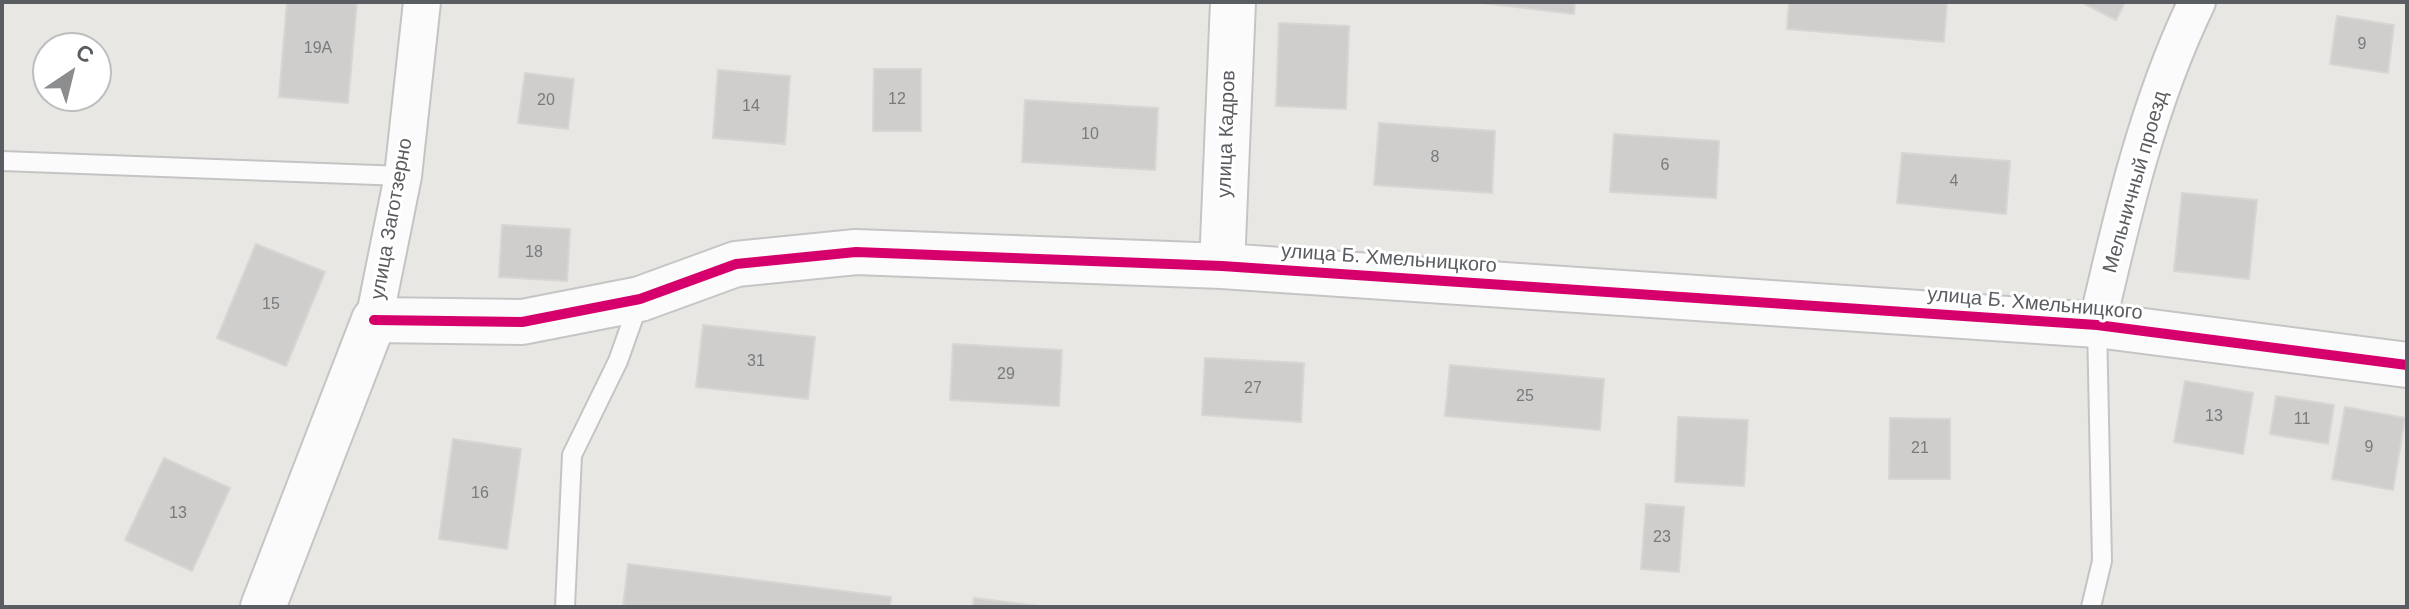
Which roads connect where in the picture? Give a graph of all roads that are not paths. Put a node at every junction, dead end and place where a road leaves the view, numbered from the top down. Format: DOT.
graph roads {
  1 [pos="422,2"];
  2 [pos="1233,2"];
  3 [pos="2197,2"];
  4 [pos="2,161"];
  5 [pos="403,176"];
  6 [pos="1222,266"];
  7 [pos="640,299"];
  8 [pos="374,320"];
  9 [pos="2097,325"];
  10 [pos="2407,365"];
  11 [pos="263,607"];
  12 [pos="565,607"];
  13 [pos="2091,607"];
  1 -- 5 [label="street, улица Заготзерно"];
  2 -- 6 [label="street, улица Кадров"];
  3 -- 9 [label="street, Мельничный проезд"];
  4 -- 5 [label="lane"];
  5 -- 8 [label="street, улица Заготзерно"];
  6 -- 7 [label="street, улица Б. Хмельницкого"];
  6 -- 9 [label="street, улица Б. Хмельницкого"];
  7 -- 8 [label="street, улица Б. Хмельницкого"];
  7 -- 12 [label="lane"];
  8 -- 11 [label="street, улица Заготзерно"];
  9 -- 10 [label="street, улица Б. Хмельницкого"];
  9 -- 13 [label="lane, Мельничный проезд"];
}
